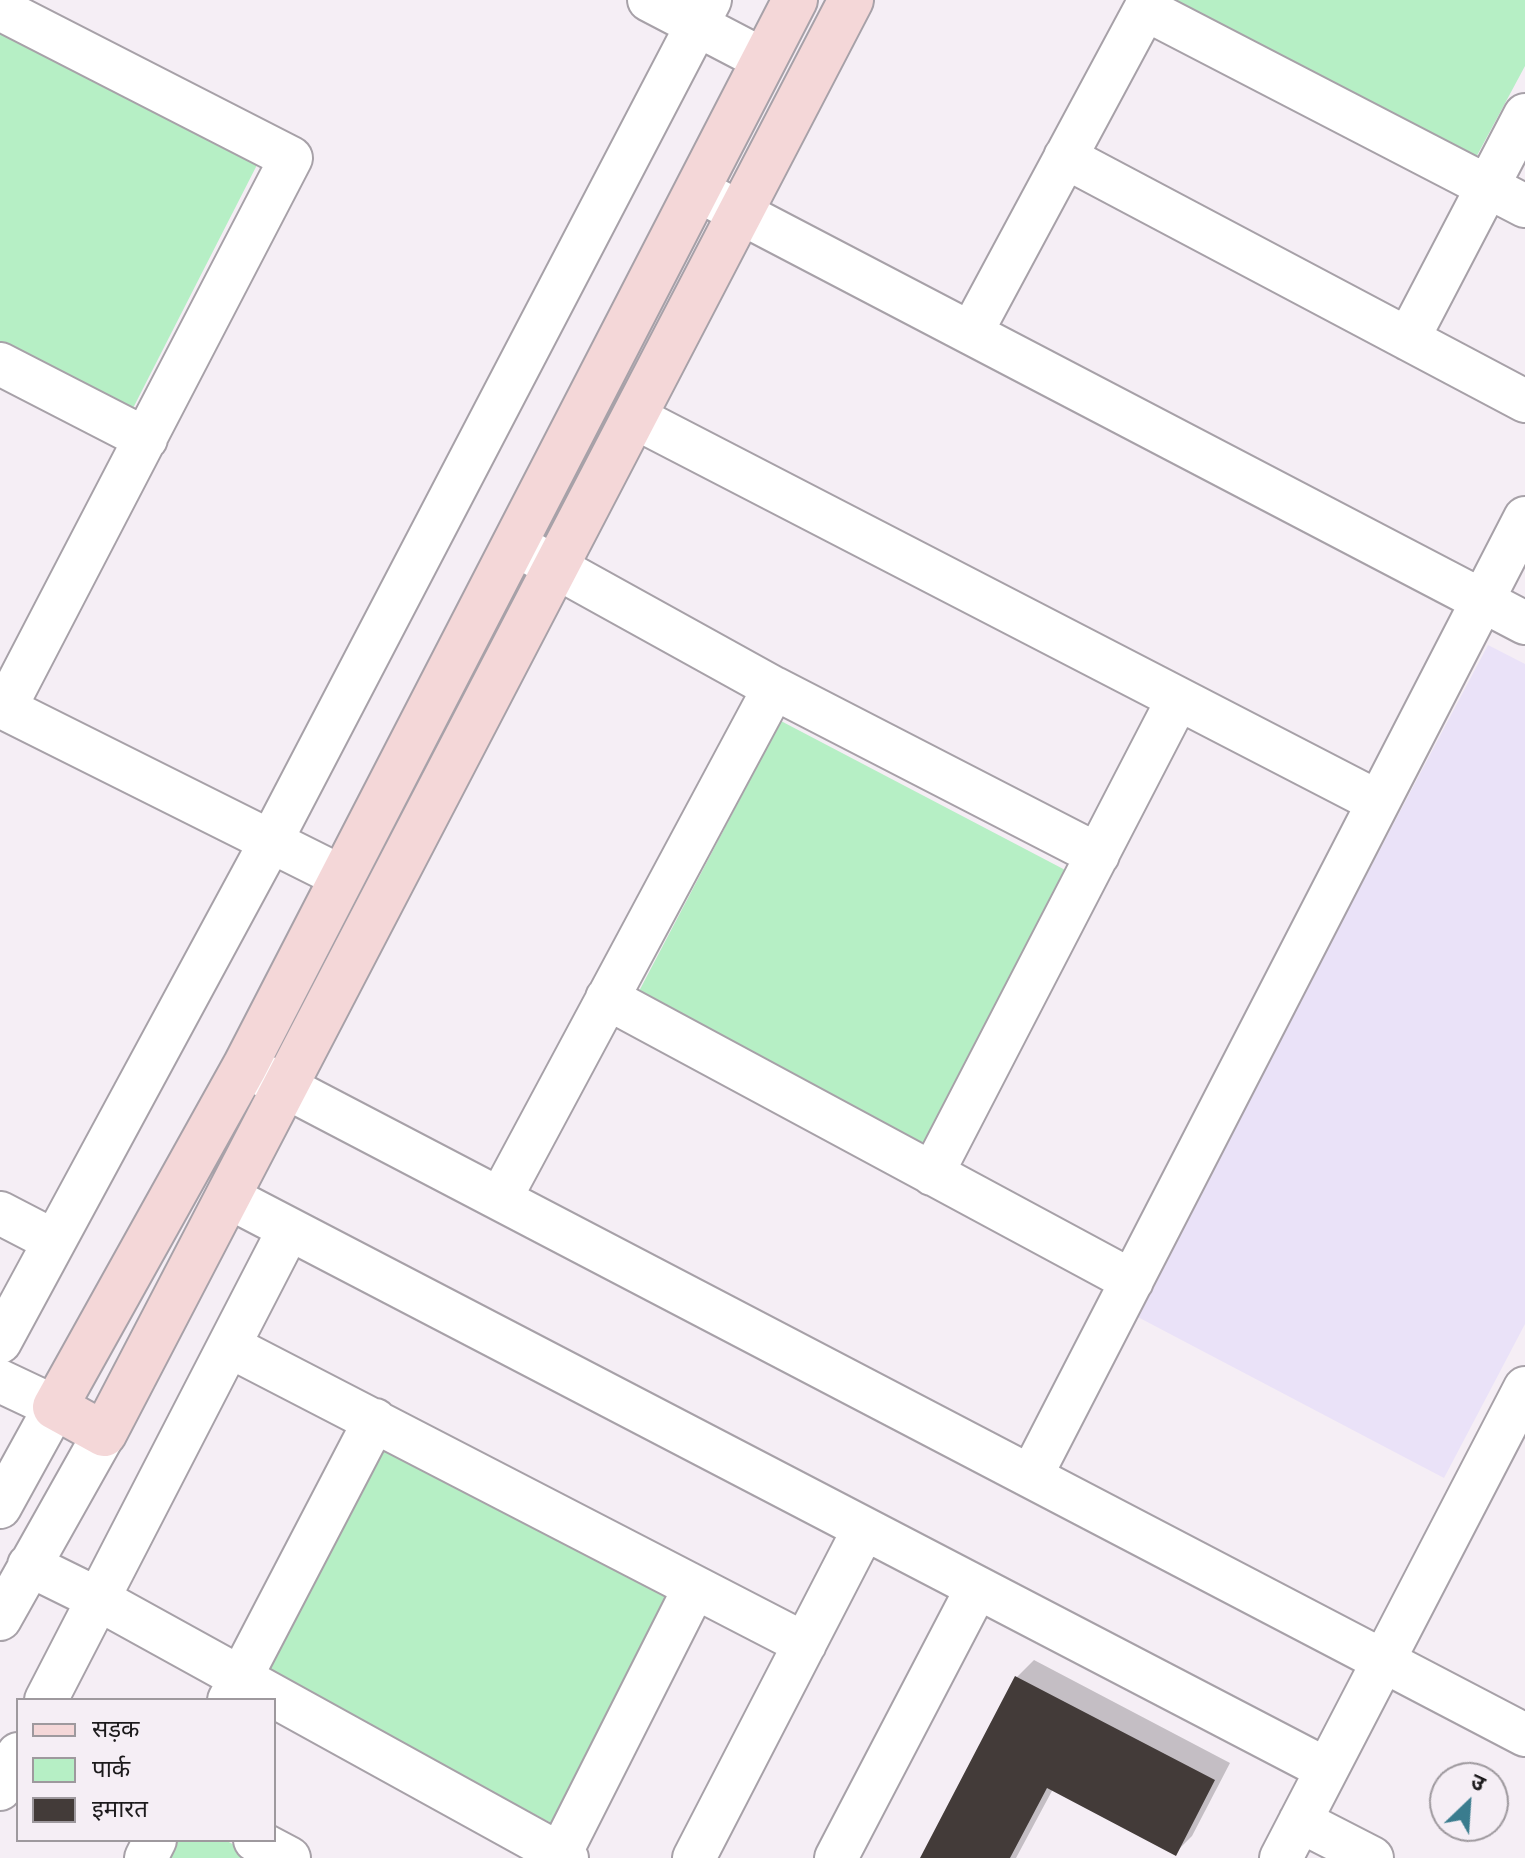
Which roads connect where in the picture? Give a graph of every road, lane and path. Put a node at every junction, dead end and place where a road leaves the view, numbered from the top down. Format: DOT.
graph roads {
  1 [pos="649,0"];
  2 [pos="795,0"];
  3 [pos="851,0"];
  4 [pos="1147,5"];
  5 [pos="0,9"];
  6 [pos="704,12"];
  7 [pos="764,60"];
  8 [pos="1525,115"];
  9 [pos="1065,157"];
  10 [pos="1488,187"];
  11 [pos="697,190"];
  12 [pos="1525,206"];
  13 [pos="740,212"];
  14 [pos="971,333"];
  15 [pos="1408,339"];
  16 [pos="0,364"];
  17 [pos="1525,401"];
  18 [pos="634,417"];
  19 [pos="146,439"];
  20 [pos="1525,518"];
  21 [pos="514,544"];
  22 [pos="555,567"];
  23 [pos="1482,601"];
  24 [pos="1525,623"];
  25 [pos="774,688"];
  26 [pos="1178,699"];
  27 [pos="3,707"];
  28 [pos="1378,802"];
  29 [pos="271,841"];
  30 [pos="1098,855"];
  31 [pos="342,877"];
  32 [pos="607,998"];
  33 [pos="245,1066"];
  34 [pos="285,1086"];
  35 [pos="932,1174"];
  36 [pos="228,1197"];
  37 [pos="500,1199"];
  38 [pos="0,1213"];
  39 [pos="289,1229"];
  40 [pos="54,1241"];
  41 [pos="1132,1281"];
  42 [pos="0,1342"];
  43 [pos="229,1346"];
  44 [pos="0,1381"];
  45 [pos="1525,1388"];
  46 [pos="55,1407"];
  47 [pos="375,1420"];
  48 [pos="104,1434"];
  49 [pos="1031,1476"];
  50 [pos="0,1507"];
  51 [pos="864,1529"];
  52 [pos="29,1565"];
  53 [pos="695,1587"];
  54 [pos="977,1588"];
  55 [pos="98,1599"];
  56 [pos="0,1619"];
  57 [pos="805,1644"];
  58 [pos="1383,1661"];
  59 [pos="235,1689"];
  60 [pos="47,1698"];
  61 [pos="276,1710"];
  62 [pos="1525,1735"];
  63 [pos="16,1758"];
  64 [pos="1326,1769"];
  65 [pos="0,1789"];
  66 [pos="1300,1821"];
  67 [pos="259,1842"];
  68 [pos="563,1856"];
  69 [pos="289,1858"];
  70 [pos="694,1858"];
  71 [pos="836,1858"];
  72 [pos="1281,1858"];
  73 [pos="1372,1858"];
  1 -- 6 [label="street"];
  2 -- 7 [label="street"];
  3 -- 13 [label="street"];
  4 -- 9 [label="street"];
  4 -- 10 [label="street"];
  5 -- 19 [label="street"];
  6 -- 7 [label="street"];
  6 -- 29 [label="street"];
  7 -- 11 [label="street"];
  8 -- 10 [label="street"];
  9 -- 14 [label="street"];
  9 -- 15 [label="street"];
  10 -- 12 [label="street"];
  10 -- 15 [label="street"];
  11 -- 13 [label="street"];
  11 -- 21 [label="street"];
  13 -- 14 [label="street"];
  13 -- 18 [label="street"];
  14 -- 23 [label="street"];
  15 -- 17 [label="street"];
  16 -- 19 [label="street"];
  18 -- 22 [label="street"];
  18 -- 26 [label="street"];
  19 -- 27 [label="street"];
  20 -- 23 [label="street"];
  21 -- 22 [label="street"];
  21 -- 31 [label="street"];
  22 -- 25 [label="street"];
  22 -- 34 [label="street"];
  23 -- 24 [label="street"];
  23 -- 28 [label="street"];
  25 -- 30 [label="street"];
  25 -- 32 [label="street"];
  26 -- 28 [label="street"];
  26 -- 30 [label="street"];
  27 -- 29 [label="street"];
  28 -- 41 [label="street"];
  29 -- 31 [label="street"];
  29 -- 40 [label="street"];
  30 -- 35 [label="street"];
  31 -- 33 [label="street"];
  32 -- 35 [label="street"];
  32 -- 37 [label="street"];
  33 -- 34 [label="street"];
  33 -- 46 [label="street"];
  34 -- 36 [label="street"];
  34 -- 37 [label="street"];
  35 -- 41 [label="street"];
  36 -- 39 [label="street"];
  36 -- 48 [label="street"];
  37 -- 49 [label="street"];
  38 -- 40 [label="street"];
  39 -- 43 [label="street"];
  39 -- 51 [label="street"];
  40 -- 42 [label="street"];
  41 -- 49 [label="street"];
  43 -- 47 [label="street"];
  43 -- 55 [label="street"];
  44 -- 46 [label="street"];
  45 -- 58 [label="street"];
  46 -- 48 [label="street"];
  46 -- 50 [label="street"];
  47 -- 53 [label="street"];
  47 -- 59 [label="street"];
  48 -- 52 [label="street"];
  49 -- 58 [label="street"];
  51 -- 54 [label="street"];
  51 -- 57 [label="street"];
  52 -- 55 [label="street"];
  52 -- 56 [label="street"];
  53 -- 57 [label="street"];
  53 -- 68 [label="street"];
  54 -- 64 [label="street"];
  54 -- 71 [label="street"];
  55 -- 59 [label="street"];
  55 -- 60 [label="street"];
  57 -- 70 [label="street"];
  58 -- 62 [label="street"];
  58 -- 64 [label="street"];
  61 -- 68 [label="street"];
  63 -- 65 [label="street"];
  64 -- 66 [label="street"];
  66 -- 72 [label="street"];
  66 -- 73 [label="street"];
  67 -- 69 [label="street"];
}
